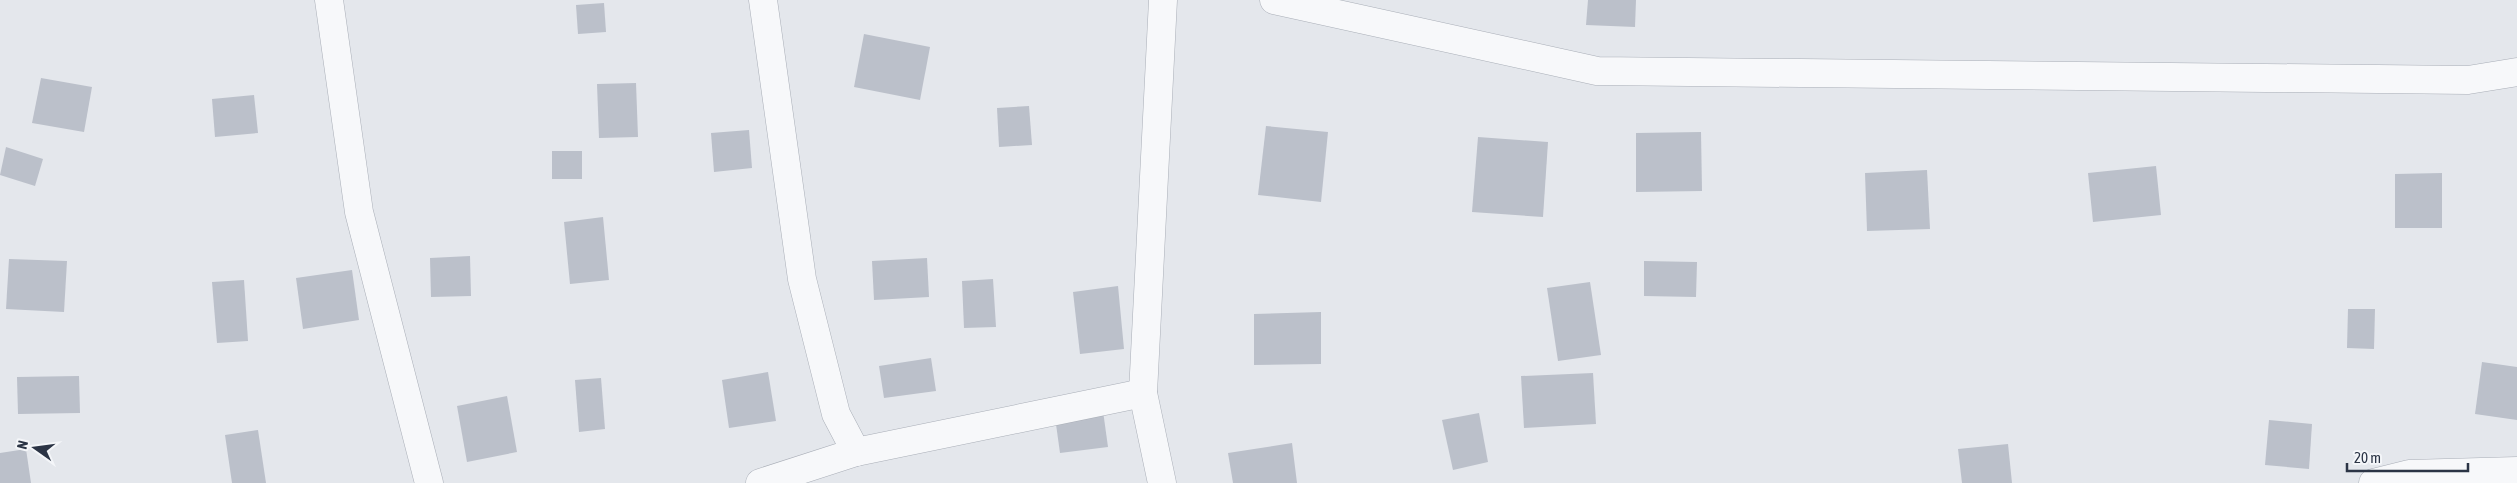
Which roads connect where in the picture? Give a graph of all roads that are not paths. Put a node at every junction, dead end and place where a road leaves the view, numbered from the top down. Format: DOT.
graph roads {
  1 [pos="329,0"];
  2 [pos="763,0"];
  3 [pos="1163,0"];
  4 [pos="1274,0"];
  5 [pos="2517,72"];
  6 [pos="1143,393"];
  7 [pos="856,452"];
  8 [pos="2517,472"];
  9 [pos="429,483"];
  10 [pos="760,483"];
  11 [pos="1162,483"];
  12 [pos="2373,483"];
  1 -- 9 [label="street"];
  2 -- 7 [label="street"];
  3 -- 6 [label="street"];
  4 -- 5 [label="street"];
  6 -- 7 [label="street"];
  6 -- 11 [label="street"];
  7 -- 10 [label="street"];
  8 -- 12 [label="street"];
}
